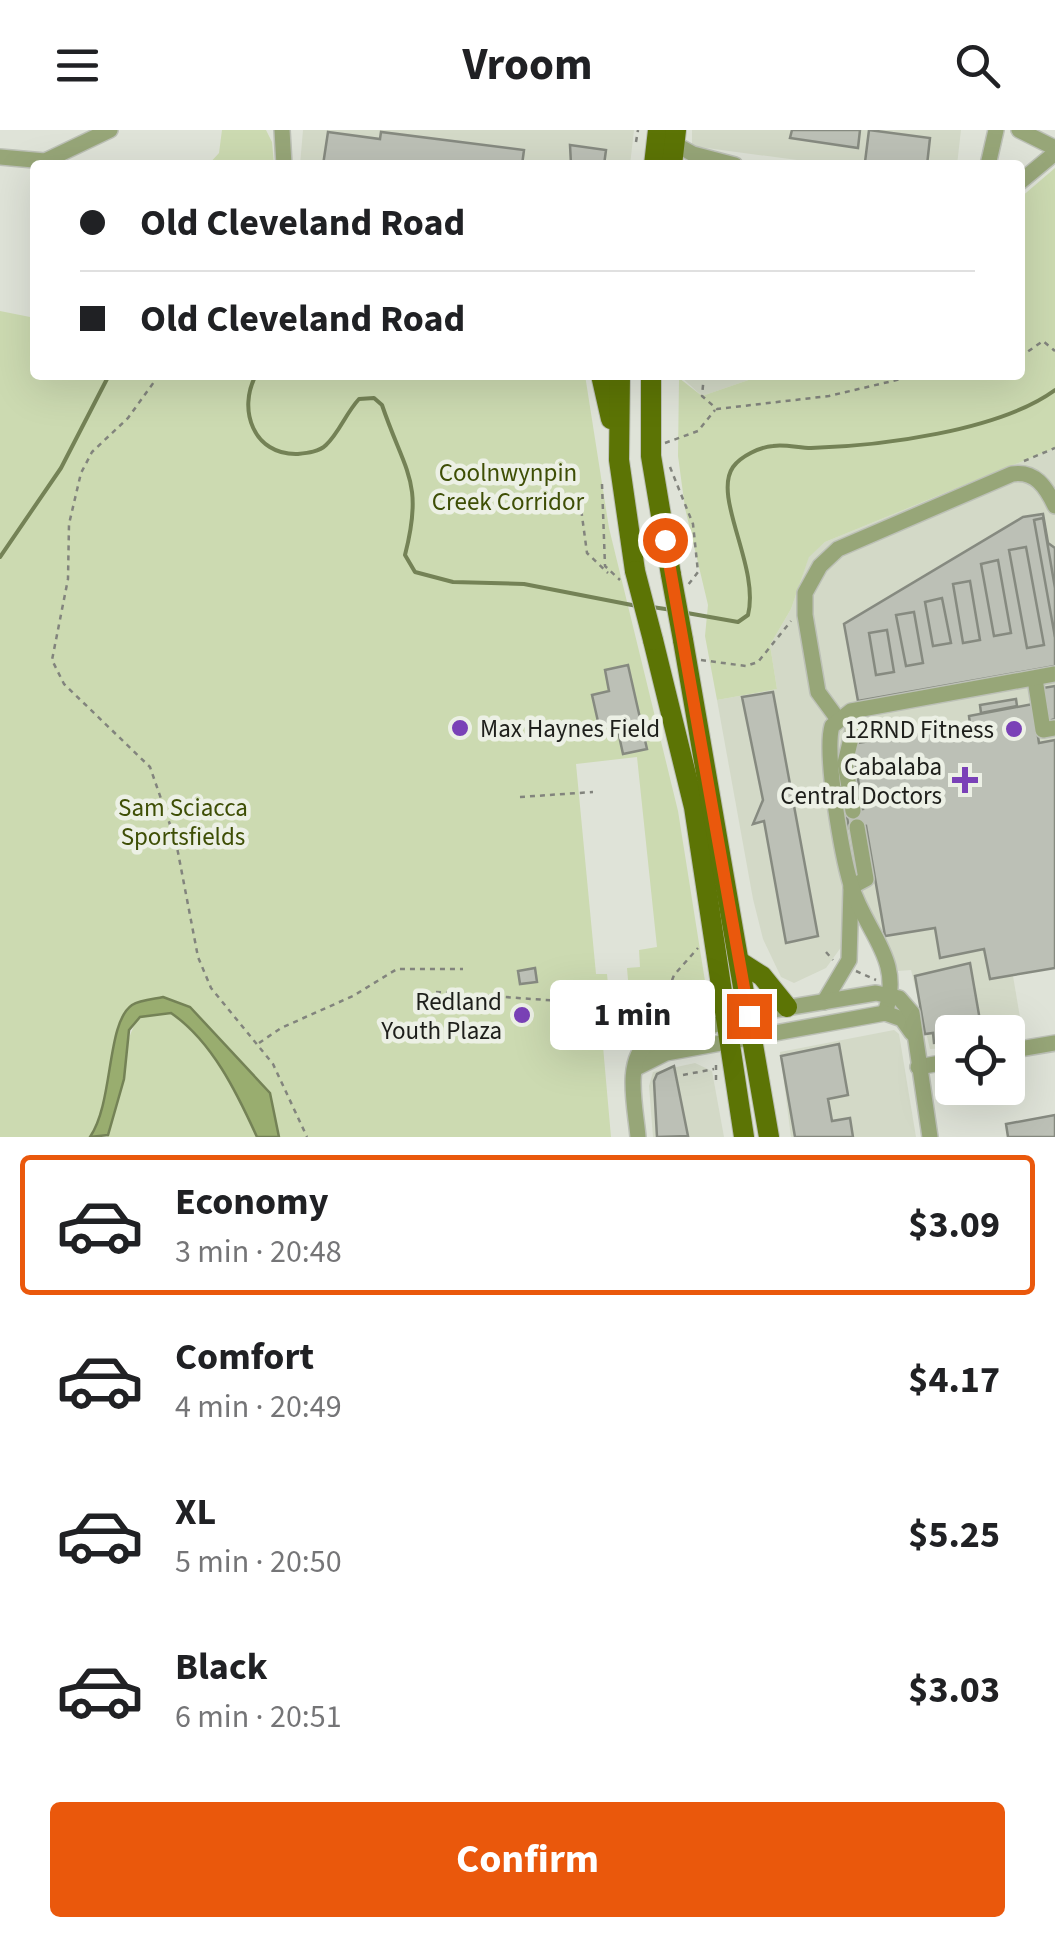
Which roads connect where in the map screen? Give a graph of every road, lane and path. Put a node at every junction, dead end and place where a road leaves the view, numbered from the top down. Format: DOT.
graph roads {
  1 [pos="110,130"];
  2 [pos="282,130"];
  3 [pos="638,130"];
  4 [pos="996,130"];
  5 [pos="1019,130"];
  6 [pos="636,142"];
  7 [pos="670,142"];
  8 [pos="1055,150"];
  9 [pos="0,156"];
  10 [pos="284,160"];
  11 [pos="703,160"];
  12 [pos="989,160"];
  13 [pos="1025,177"];
  14 [pos="1055,351"];
  15 [pos="1025,354"];
  16 [pos="155,380"];
  17 [pos="601,380"];
  18 [pos="620,380"];
  19 [pos="651,380"];
  20 [pos="704,380"];
  21 [pos="894,380"];
  22 [pos="717,409"];
  23 [pos="664,443"];
  24 [pos="618,445"];
  25 [pos="654,475"];
  26 [pos="1002,477"];
  27 [pos="621,482"];
  28 [pos="580,501"];
  29 [pos="1055,506"];
  30 [pos="1055,520"];
  31 [pos="609,574"];
  32 [pos="1055,674"];
  33 [pos="1034,679"];
  34 [pos="837,718"];
  35 [pos="1055,728"];
  36 [pos="853,730"];
  37 [pos="593,792"];
  38 [pos="520,798"];
  39 [pos="849,809"];
  40 [pos="851,887"];
  41 [pos="702,942"];
  42 [pos="826,952"];
  43 [pos="740,962"];
  44 [pos="838,964"];
  45 [pos="463,969"];
  46 [pos="854,970"];
  47 [pos="670,982"];
  48 [pos="889,987"];
  49 [pos="635,991"];
  50 [pos="436,992"];
  51 [pos="824,1002"];
  52 [pos="615,1006"];
  53 [pos="637,1008"];
  54 [pos="788,1008"];
  55 [pos="686,1012"];
  56 [pos="660,1013"];
  57 [pos="885,1013"];
  58 [pos="751,1027"];
  59 [pos="912,1033"];
  60 [pos="720,1034"];
  61 [pos="1055,1043"];
  62 [pos="257,1045"];
  63 [pos="652,1049"];
  64 [pos="1025,1049"];
  65 [pos="935,1064"];
  66 [pos="918,1067"];
  67 [pos="714,1069"];
  68 [pos="683,1074"];
  69 [pos="716,1080"];
  70 [pos="307,1137"];
  71 [pos="638,1137"];
  72 [pos="744,1137"];
  73 [pos="770,1137"];
  74 [pos="930,1137"];
  1 -- 9 [label="street"];
  2 -- 10 [label="street"];
  3 -- 6 [label="path"];
  4 -- 12 [label="street"];
  5 -- 8 [label="street"];
  7 -- 11 [label="street"];
  8 -- 13 [label="street"];
  14 -- 15 [label="path"];
  16 -- 62 [label="path"];
  17 -- 24 [label="main road"];
  18 -- 24 [label="main road"];
  19 -- 25 [label="main road"];
  20 -- 22 [label="path"];
  21 -- 22 [label="path"];
  22 -- 23 [label="path"];
  24 -- 27 [label="main road"];
  25 -- 27 [label="main road"];
  25 -- 43 [label="main road, bridge"];
  26 -- 29 [label="street"];
  26 -- 30 [label="street"];
  26 -- 34 [label="street"];
  27 -- 60 [label="main road, bridge"];
  28 -- 31 [label="path"];
  32 -- 33 [label="street"];
  33 -- 34 [label="street"];
  33 -- 35 [label="street"];
  34 -- 39 [label="street"];
  36 -- 39 [label="street"];
  37 -- 38 [label="path"];
  39 -- 40 [label="street"];
  39 -- 40 [label="street"];
  40 -- 48 [label="street"];
  40 -- 51 [label="street"];
  41 -- 47 [label="path"];
  42 -- 44 [label="path"];
  43 -- 54 [label="main road"];
  43 -- 58 [label="main road"];
  45 -- 62 [label="path"];
  46 -- 48 [label="path"];
  47 -- 55 [label="path"];
  47 -- 56 [label="path"];
  48 -- 51 [label="street"];
  48 -- 57 [label="street"];
  48 -- 59 [label="street"];
  49 -- 53 [label="street"];
  50 -- 52 [label="path"];
  51 -- 54 [label="street"];
  53 -- 56 [label="path"];
  53 -- 63 [label="street"];
  54 -- 58 [label="street"];
  55 -- 56 [label="path"];
  55 -- 60 [label="path"];
  57 -- 58 [label="street"];
  57 -- 59 [label="street"];
  58 -- 60 [label="street"];
  58 -- 73 [label="main road"];
  59 -- 66 [label="street"];
  60 -- 63 [label="street"];
  60 -- 67 [label="path"];
  60 -- 72 [label="main road"];
  61 -- 64 [label="street"];
  62 -- 70 [label="path"];
  63 -- 71 [label="street"];
  65 -- 66 [label="street"];
  66 -- 74 [label="street"];
  67 -- 68 [label="path"];
  67 -- 69 [label="path"];
}
